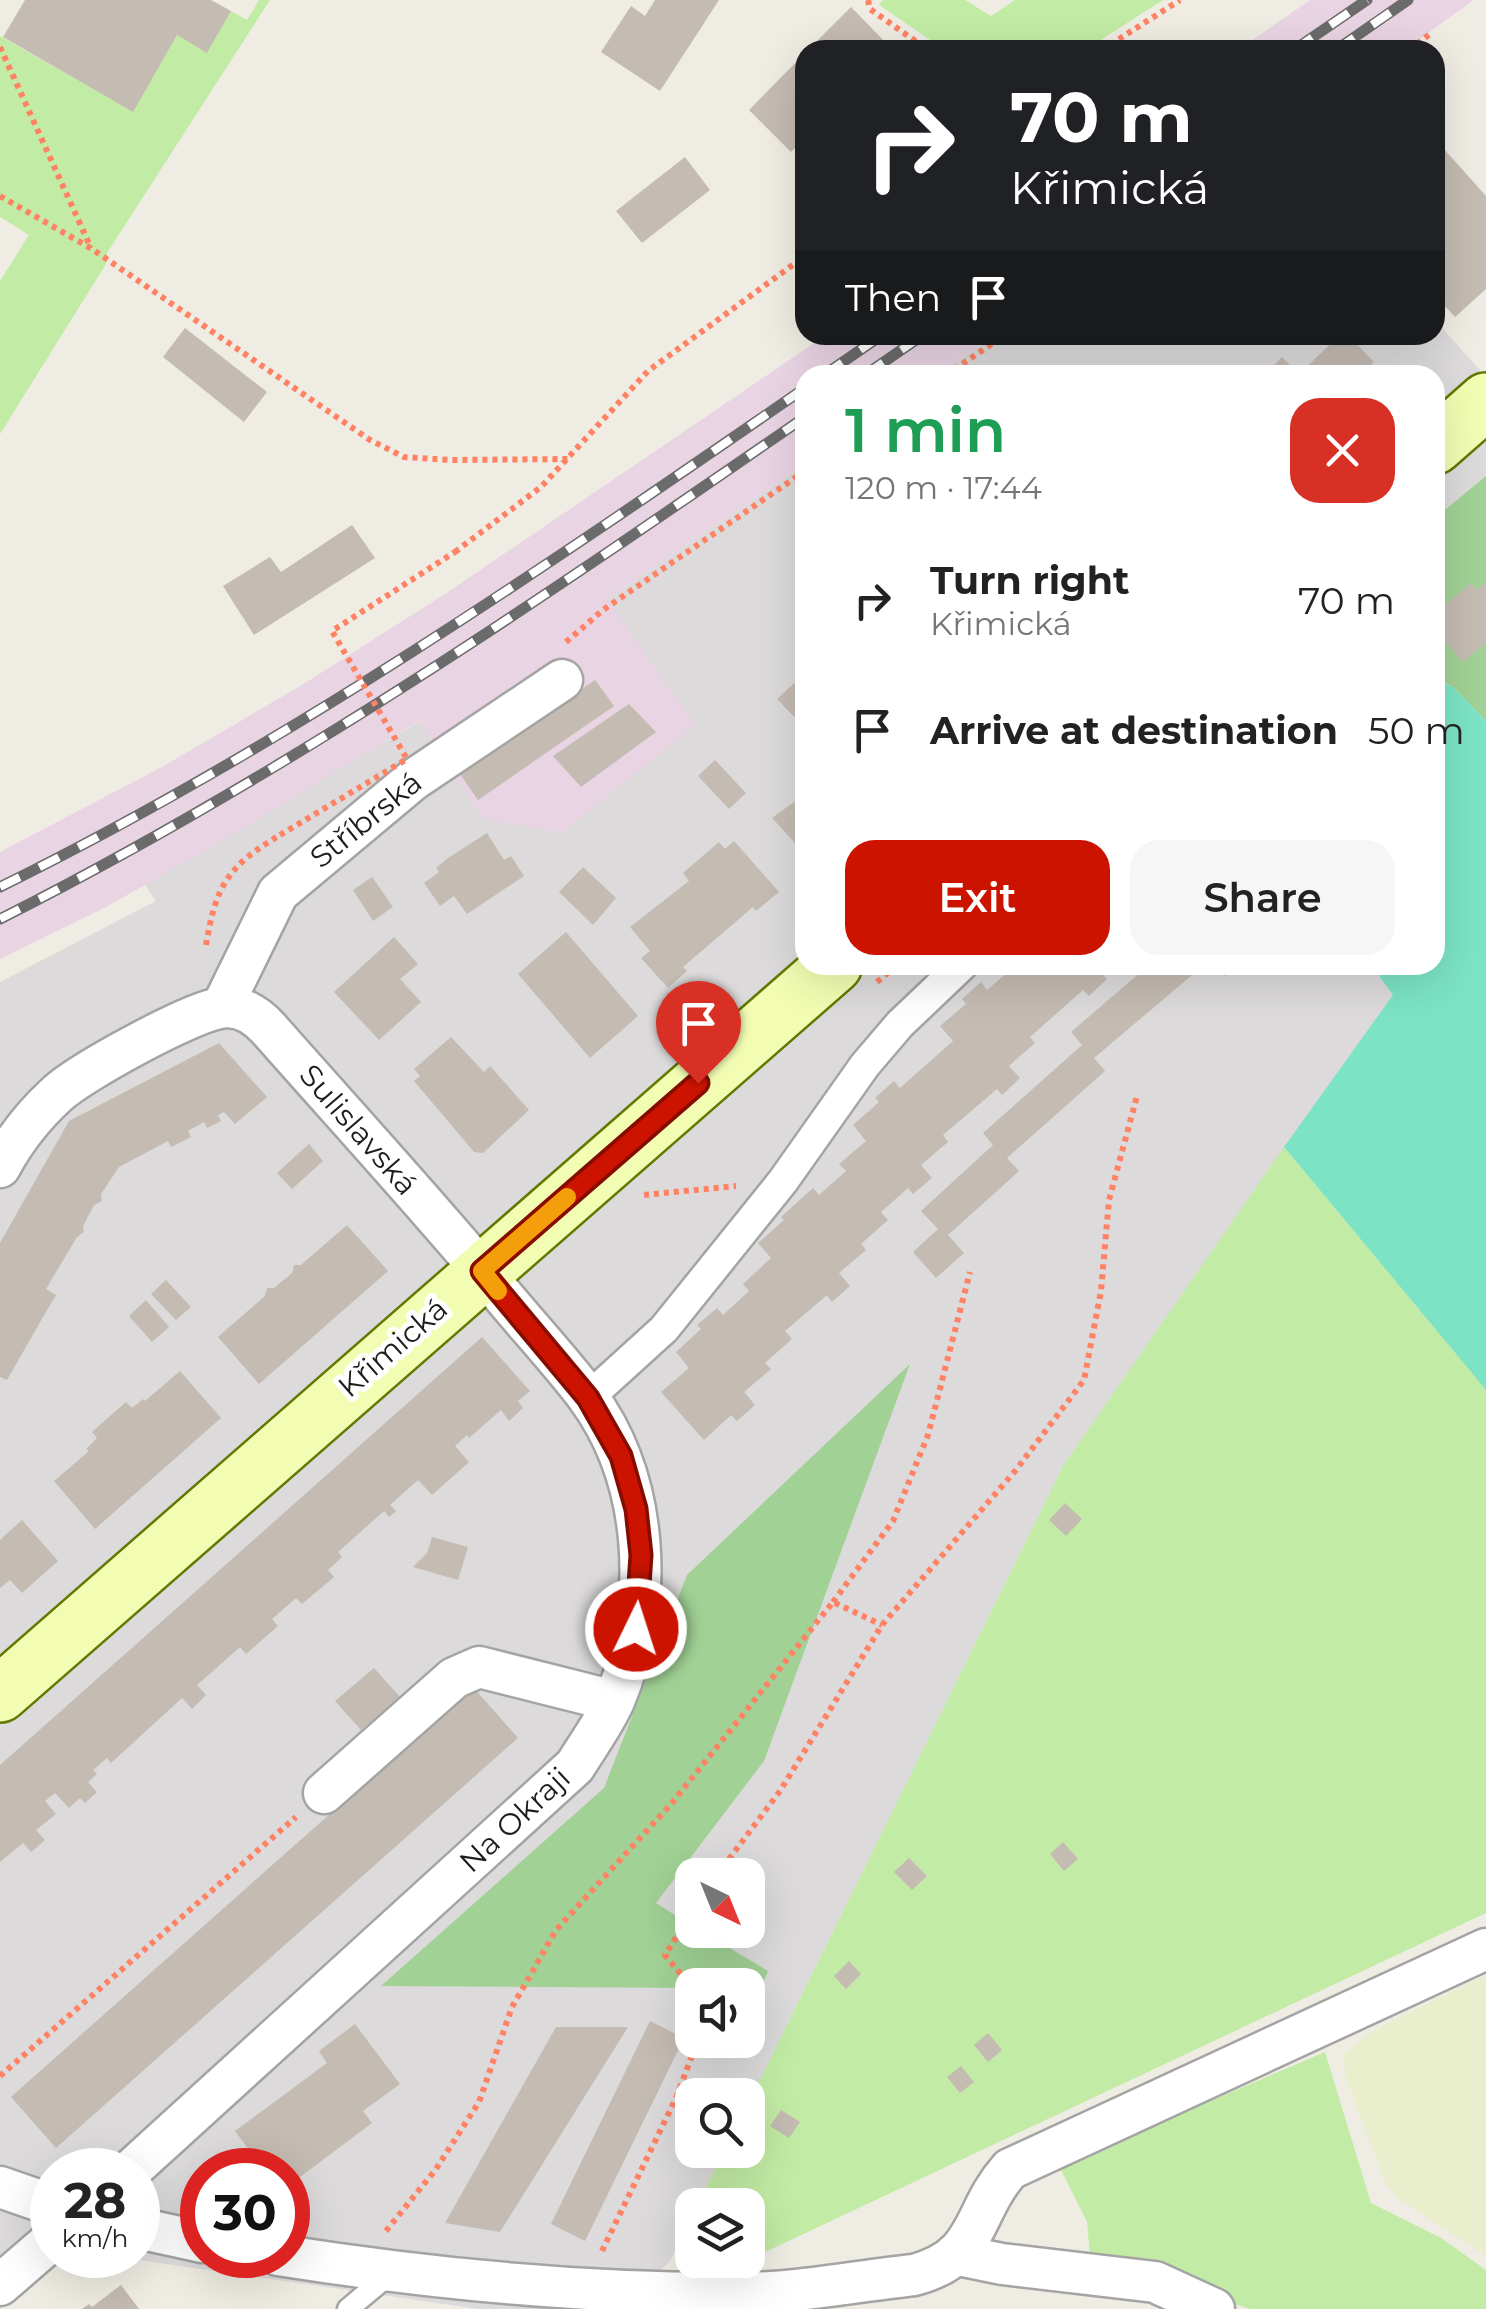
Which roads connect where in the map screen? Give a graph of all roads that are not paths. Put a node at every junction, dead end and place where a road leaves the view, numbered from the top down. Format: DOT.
graph roads {
  1 [pos="1486,401"];
  2 [pos="1445,437"];
  3 [pos="562,680"];
  4 [pos="822,975"];
  5 [pos="951,975"];
  6 [pos="222,1007"];
  7 [pos="0,1167"];
  8 [pos="482,1271"];
  9 [pos="588,1398"];
  10 [pos="0,1694"];
  11 [pos="614,1701"];
  12 [pos="324,1792"];
  13 [pos="1486,1949"];
  14 [pos="155,2148"];
  15 [pos="0,2187"];
  16 [pos="30,2197"];
  17 [pos="958,2255"];
  18 [pos="30,2259"];
  19 [pos="310,2260"];
  20 [pos="375,2270"];
  21 [pos="0,2286"];
  22 [pos="348,2309"];
  23 [pos="1214,2309"];
  1 -- 2 [label="main road"];
  3 -- 6 [label="street, Stříbrská"];
  4 -- 8 [label="main road, Křimická"];
  5 -- 9 [label="street"];
  6 -- 7 [label="street"];
  6 -- 8 [label="street, Sulislavská"];
  8 -- 9 [label="street, Na Okraji"];
  8 -- 10 [label="main road, Křimická"];
  9 -- 11 [label="street, Na Okraji"];
  11 -- 12 [label="street"];
  11 -- 14 [label="street, Na Okraji"];
  13 -- 17 [label="street"];
  15 -- 16 [label="street"];
  17 -- 20 [label="street"];
  17 -- 23 [label="street"];
  18 -- 21 [label="street"];
  19 -- 20 [label="street"];
  20 -- 22 [label="lane"];
}
